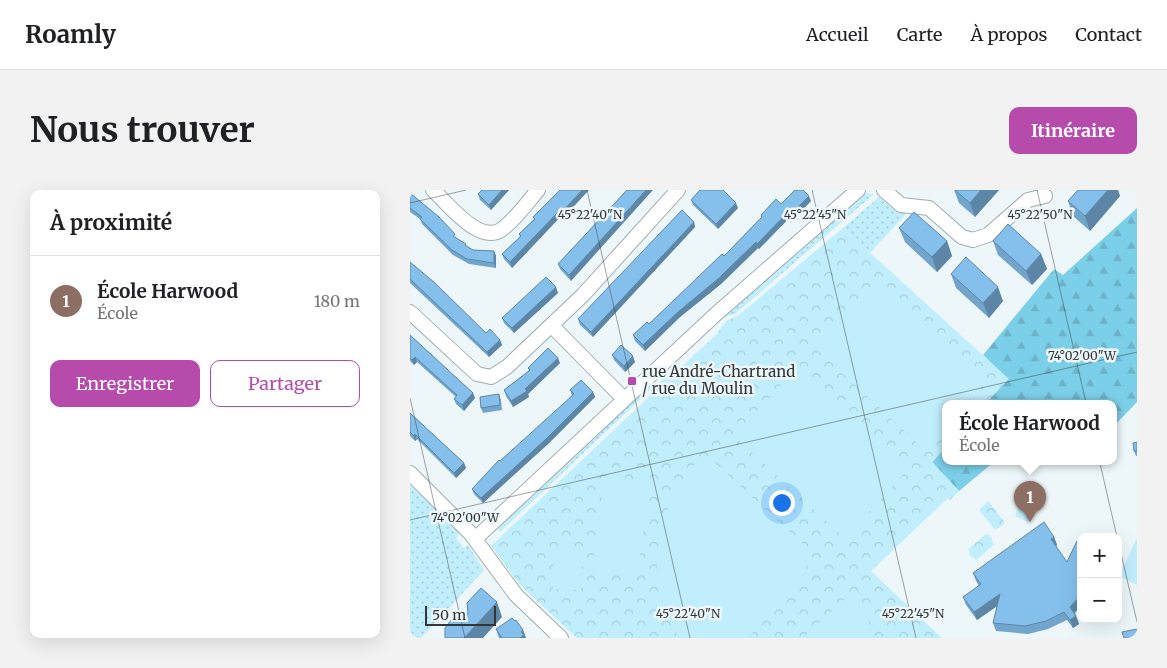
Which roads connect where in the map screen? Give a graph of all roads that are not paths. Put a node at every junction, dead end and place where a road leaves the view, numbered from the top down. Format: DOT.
graph roads {
  1 [pos="433,190"];
  2 [pos="538,190"];
  3 [pos="678,190"];
  4 [pos="858,190"];
  5 [pos="884,190"];
  6 [pos="1045,196"];
  7 [pos="410,312"];
  8 [pos="552,326"];
  9 [pos="624,399"];
  10 [pos="410,473"];
  11 [pos="475,539"];
  12 [pos="561,638"];
  1 -- 2 [label="street"];
  3 -- 8 [label="street"];
  4 -- 9 [label="street"];
  5 -- 6 [label="street"];
  7 -- 8 [label="street"];
  8 -- 9 [label="street"];
  9 -- 11 [label="street"];
  10 -- 11 [label="street"];
  11 -- 12 [label="street"];
}
